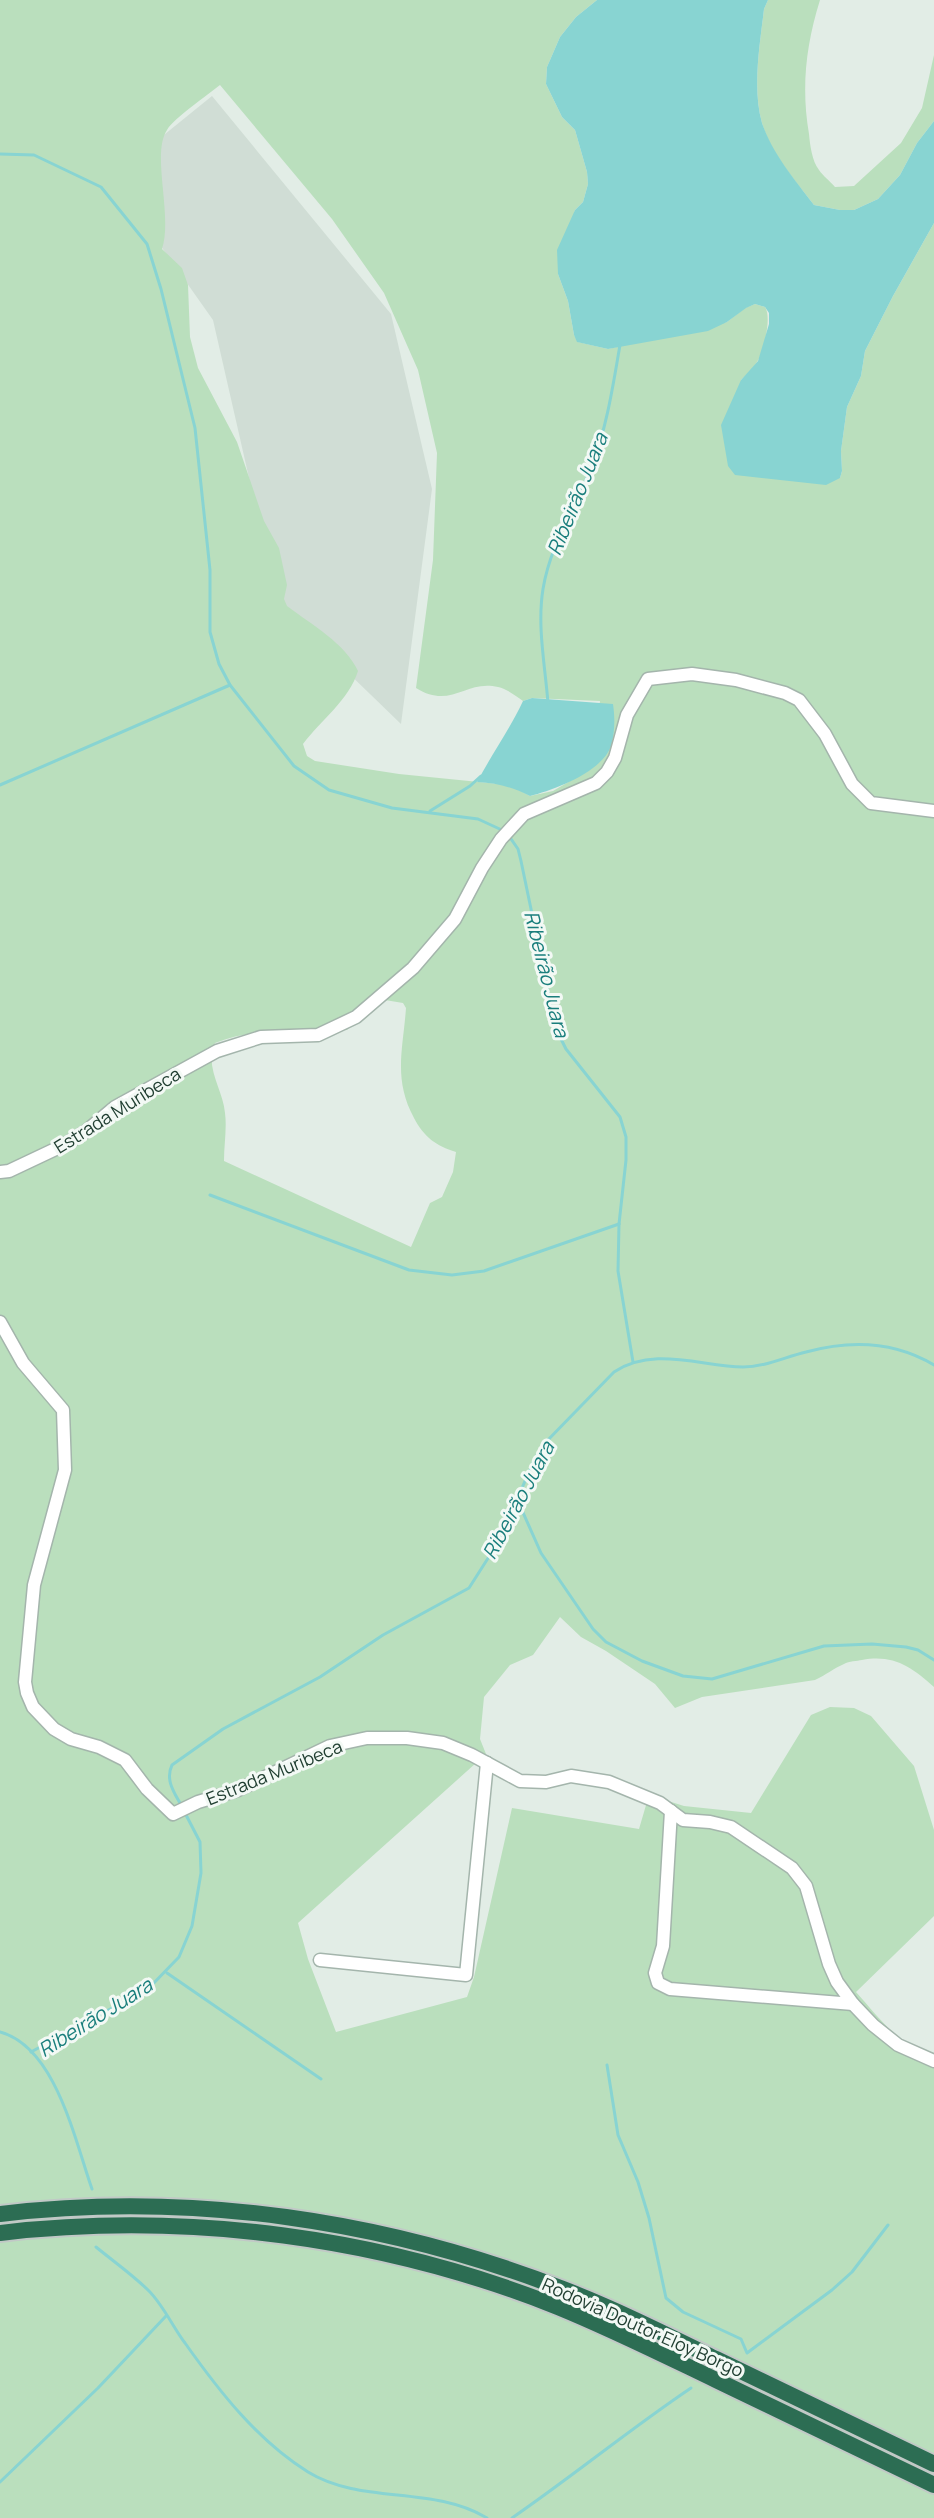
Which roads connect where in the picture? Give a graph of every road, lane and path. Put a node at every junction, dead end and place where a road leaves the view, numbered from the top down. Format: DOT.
graph roads {
  1 [pos="934,811"];
  2 [pos="0,1172"];
  3 [pos="0,1322"];
  4 [pos="487,1763"];
  5 [pos="672,1811"];
  6 [pos="320,1960"];
  7 [pos="853,2004"];
  8 [pos="934,2061"];
  9 [pos="0,2214"];
  10 [pos="0,2233"];
  11 [pos="934,2464"];
  12 [pos="934,2485"];
  1 -- 2 [label="street, Estrada Muribeca"];
  3 -- 4 [label="street, Estrada Muribeca"];
  4 -- 5 [label="street, Estrada Muribeca"];
  4 -- 6 [label="street"];
  5 -- 7 [label="street, Estrada Muribeca"];
  5 -- 7 [label="street"];
  7 -- 8 [label="street, Estrada Muribeca"];
  9 -- 11 [label="highway, Rodovia Doutor Eloy Borgo"];
  10 -- 12 [label="highway, Rodovia Doutor Eloy Borgo"];
}
